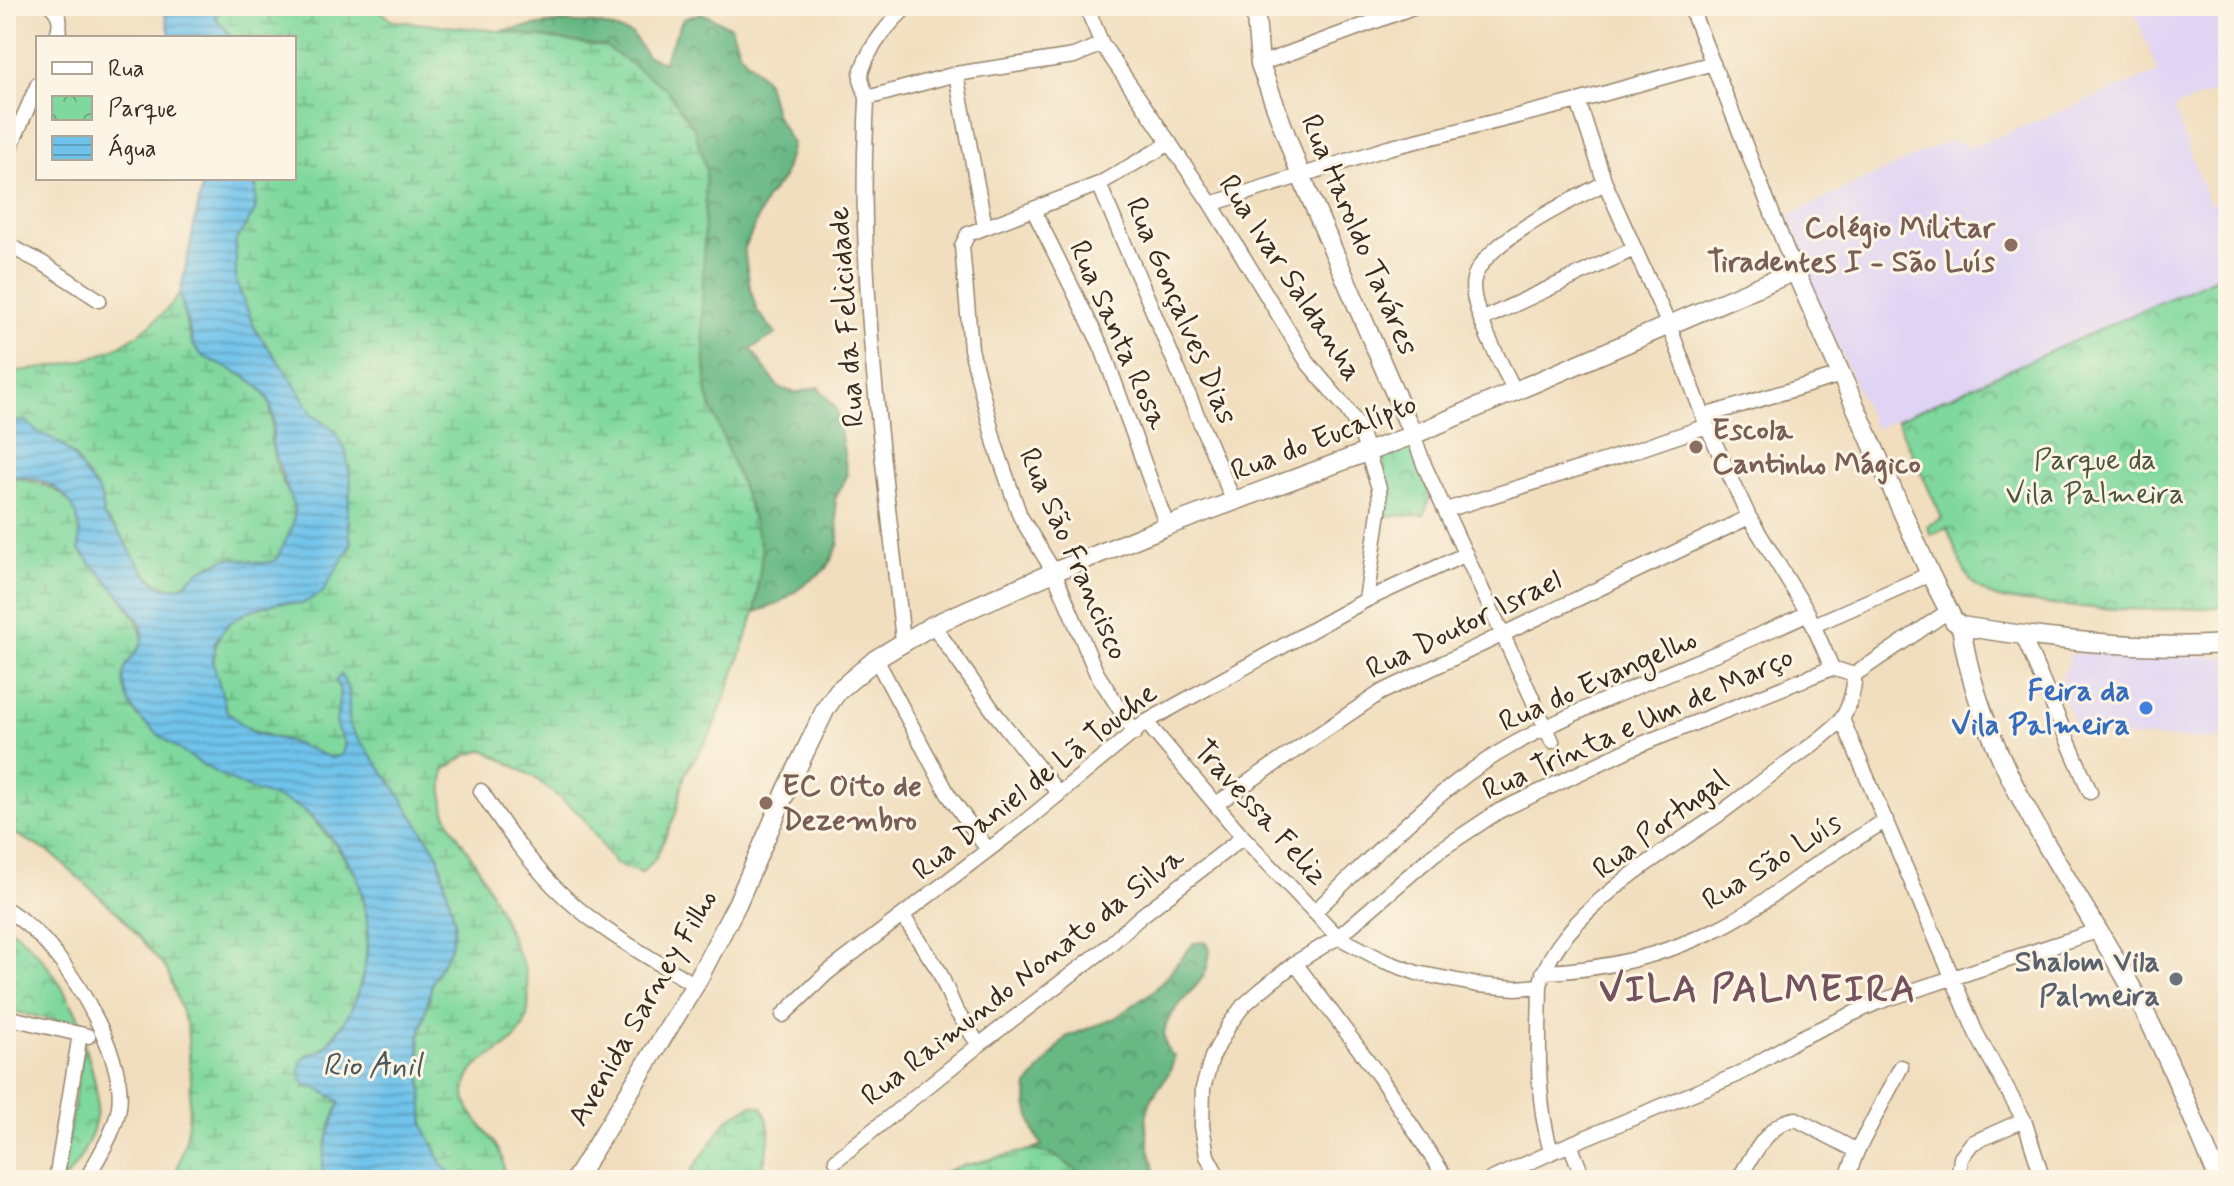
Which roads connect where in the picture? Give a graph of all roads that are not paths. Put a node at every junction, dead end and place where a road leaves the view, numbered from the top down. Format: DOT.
graph roads {
  1 [pos="51,6"];
  2 [pos="908,6"];
  3 [pos="1086,6"];
  4 [pos="1255,6"];
  5 [pos="1416,6"];
  6 [pos="1690,6"];
  7 [pos="57,34"];
  8 [pos="1102,44"];
  9 [pos="1713,63"];
  10 [pos="1260,64"];
  11 [pos="956,74"];
  12 [pos="36,89"];
  13 [pos="867,98"];
  14 [pos="1578,101"];
  15 [pos="23,122"];
  16 [pos="36,127"];
  17 [pos="1170,143"];
  18 [pos="6,157"];
  19 [pos="1301,176"];
  20 [pos="1605,183"];
  21 [pos="1099,184"];
  22 [pos="1211,204"];
  23 [pos="1034,211"];
  24 [pos="985,227"];
  25 [pos="6,244"];
  26 [pos="1634,249"];
  27 [pos="1795,271"];
  28 [pos="99,300"];
  29 [pos="1481,320"];
  30 [pos="1668,323"];
  31 [pos="1841,375"];
  32 [pos="1516,393"];
  33 [pos="1705,421"];
  34 [pos="1413,435"];
  35 [pos="1368,452"];
  36 [pos="1234,502"];
  37 [pos="1446,510"];
  38 [pos="1749,517"];
  39 [pos="1167,526"];
  40 [pos="1466,554"];
  41 [pos="1054,572"];
  42 [pos="1930,574"];
  43 [pos="1366,600"];
  44 [pos="1947,612"];
  45 [pos="1811,619"];
  46 [pos="933,625"];
  47 [pos="1961,626"];
  48 [pos="1503,633"];
  49 [pos="2023,636"];
  50 [pos="903,641"];
  51 [pos="2228,644"];
  52 [pos="876,659"];
  53 [pos="1832,668"];
  54 [pos="1854,675"];
  55 [pos="1842,719"];
  56 [pos="1140,727"];
  57 [pos="1548,735"];
  58 [pos="481,791"];
  59 [pos="2090,792"];
  60 [pos="1059,794"];
  61 [pos="1216,804"];
  62 [pos="1886,820"];
  63 [pos="1243,837"];
  64 [pos="988,850"];
  65 [pos="6,909"];
  66 [pos="1314,912"];
  67 [pos="903,916"];
  68 [pos="2097,931"];
  69 [pos="1338,937"];
  70 [pos="1295,963"];
  71 [pos="1954,978"];
  72 [pos="1541,979"];
  73 [pos="695,985"];
  74 [pos="783,1015"];
  75 [pos="6,1017"];
  76 [pos="80,1034"];
  77 [pos="104,1040"];
  78 [pos="979,1045"];
  79 [pos="1901,1067"];
  80 [pos="2024,1120"];
  81 [pos="1570,1144"];
  82 [pos="1857,1151"];
  83 [pos="1551,1152"];
  84 [pos="836,1160"];
  85 [pos="56,1180"];
  86 [pos="86,1180"];
  87 [pos="575,1180"];
  88 [pos="1220,1180"];
  89 [pos="1447,1180"];
  90 [pos="1490,1180"];
  91 [pos="1584,1180"];
  92 [pos="1738,1180"];
  93 [pos="1846,1180"];
  94 [pos="1958,1180"];
  95 [pos="2043,1180"];
  96 [pos="2219,1180"];
  1 -- 7 [label="street"];
  2 -- 13 [label="street, Rua da Felicidade"];
  3 -- 8 [label="street, Rua Ivar Saldanha"];
  4 -- 10 [label="street, Rua Haroldo Taváres"];
  5 -- 10 [label="street"];
  6 -- 9 [label="street"];
  8 -- 11 [label="street"];
  8 -- 17 [label="street, Rua Ivar Saldanha"];
  9 -- 14 [label="street"];
  9 -- 27 [label="street"];
  10 -- 19 [label="street, Rua Haroldo Taváres"];
  11 -- 13 [label="street"];
  11 -- 24 [label="street"];
  12 -- 15 [label="street"];
  13 -- 50 [label="street, Rua da Felicidade"];
  14 -- 19 [label="street"];
  14 -- 20 [label="street"];
  15 -- 16 [label="street"];
  15 -- 18 [label="street"];
  17 -- 21 [label="street"];
  17 -- 22 [label="street, Rua Ivar Saldanha"];
  19 -- 22 [label="street"];
  19 -- 34 [label="street, Rua Haroldo Taváres"];
  20 -- 26 [label="street"];
  20 -- 29 [label="street"];
  21 -- 23 [label="street"];
  21 -- 36 [label="street, Rua Gonçalves Dias"];
  22 -- 35 [label="street, Rua Ivar Saldanha"];
  23 -- 24 [label="street"];
  23 -- 39 [label="street, Rua Santa Rosa"];
  24 -- 41 [label="street, Rua São Francisco"];
  25 -- 28 [label="street"];
  26 -- 29 [label="street"];
  26 -- 30 [label="street"];
  27 -- 30 [label="street, Rua do Eucalípto"];
  27 -- 31 [label="street"];
  29 -- 32 [label="street"];
  30 -- 32 [label="street, Rua do Eucalípto"];
  30 -- 33 [label="street"];
  31 -- 33 [label="street"];
  31 -- 42 [label="street"];
  32 -- 34 [label="street, Rua do Eucalípto"];
  33 -- 37 [label="street"];
  33 -- 38 [label="street"];
  34 -- 35 [label="street, Rua do Eucalípto"];
  34 -- 37 [label="street, Rua Haroldo Taváres"];
  35 -- 36 [label="street, Rua do Eucalípto"];
  35 -- 43 [label="street, Rua Ivar Saldanha"];
  36 -- 39 [label="street, Rua do Eucalípto"];
  37 -- 40 [label="street, Rua Haroldo Taváres"];
  38 -- 45 [label="street"];
  38 -- 48 [label="street, Rua Doutor Israel"];
  39 -- 41 [label="street, Rua do Eucalípto"];
  40 -- 43 [label="street, Rua Daniel de Lã Touche"];
  40 -- 48 [label="street, Rua Haroldo Taváres"];
  41 -- 46 [label="street, Rua do Eucalípto"];
  41 -- 56 [label="street, Rua São Francisco"];
  42 -- 44 [label="street"];
  42 -- 45 [label="street, Rua do Evangelho"];
  43 -- 56 [label="street, Rua Daniel de Lã Touche"];
  44 -- 47 [label="street"];
  44 -- 54 [label="street"];
  45 -- 53 [label="street"];
  45 -- 57 [label="street, Rua do Evangelho"];
  46 -- 50 [label="street, Rua do Eucalípto"];
  46 -- 60 [label="street"];
  47 -- 49 [label="street"];
  47 -- 68 [label="street"];
  48 -- 57 [label="street, Rua Haroldo Taváres"];
  48 -- 61 [label="street, Rua Doutor Israel"];
  49 -- 51 [label="street"];
  49 -- 59 [label="street"];
  50 -- 52 [label="street, Rua do Eucalípto"];
  52 -- 64 [label="street"];
  52 -- 73 [label="street, Avenida Sarney Filho"];
  53 -- 54 [label="street, Rua Trinta e Um de Março"];
  53 -- 69 [label="street, Rua Trinta e Um de Março"];
  54 -- 55 [label="street"];
  55 -- 62 [label="street"];
  55 -- 72 [label="street, Rua Portugal"];
  56 -- 60 [label="street, Rua Daniel de Lã Touche"];
  56 -- 61 [label="street, Travessa Feliz"];
  57 -- 66 [label="street, Rua do Evangelho"];
  58 -- 73 [label="street"];
  60 -- 64 [label="street, Rua Daniel de Lã Touche"];
  61 -- 63 [label="street, Travessa Feliz"];
  62 -- 71 [label="street"];
  62 -- 72 [label="street, Rua São Luís"];
  63 -- 66 [label="street, Travessa Feliz"];
  63 -- 78 [label="street, Rua Raimundo Nonato da Silva"];
  64 -- 67 [label="street, Rua Daniel de Lã Touche"];
  65 -- 77 [label="street"];
  66 -- 69 [label="street, Travessa Feliz"];
  67 -- 74 [label="street, Rua Daniel de Lã Touche"];
  67 -- 78 [label="street"];
  68 -- 71 [label="street"];
  68 -- 96 [label="street"];
  69 -- 70 [label="street, Rua Trinta e Um de Março"];
  69 -- 72 [label="street, Rua São Luís"];
  70 -- 88 [label="street, Rua Trinta e Um de Março"];
  70 -- 89 [label="street"];
  71 -- 80 [label="street"];
  71 -- 81 [label="street"];
  72 -- 83 [label="street"];
  73 -- 87 [label="street, Avenida Sarney Filho"];
  75 -- 76 [label="street"];
  76 -- 77 [label="street"];
  76 -- 85 [label="street"];
  77 -- 86 [label="street"];
  78 -- 84 [label="street, Rua Raimundo Nonato da Silva"];
  79 -- 82 [label="street"];
  80 -- 94 [label="street"];
  80 -- 95 [label="street"];
  81 -- 83 [label="street"];
  81 -- 91 [label="street"];
  82 -- 92 [label="street"];
  82 -- 93 [label="street"];
  83 -- 90 [label="street"];
}
